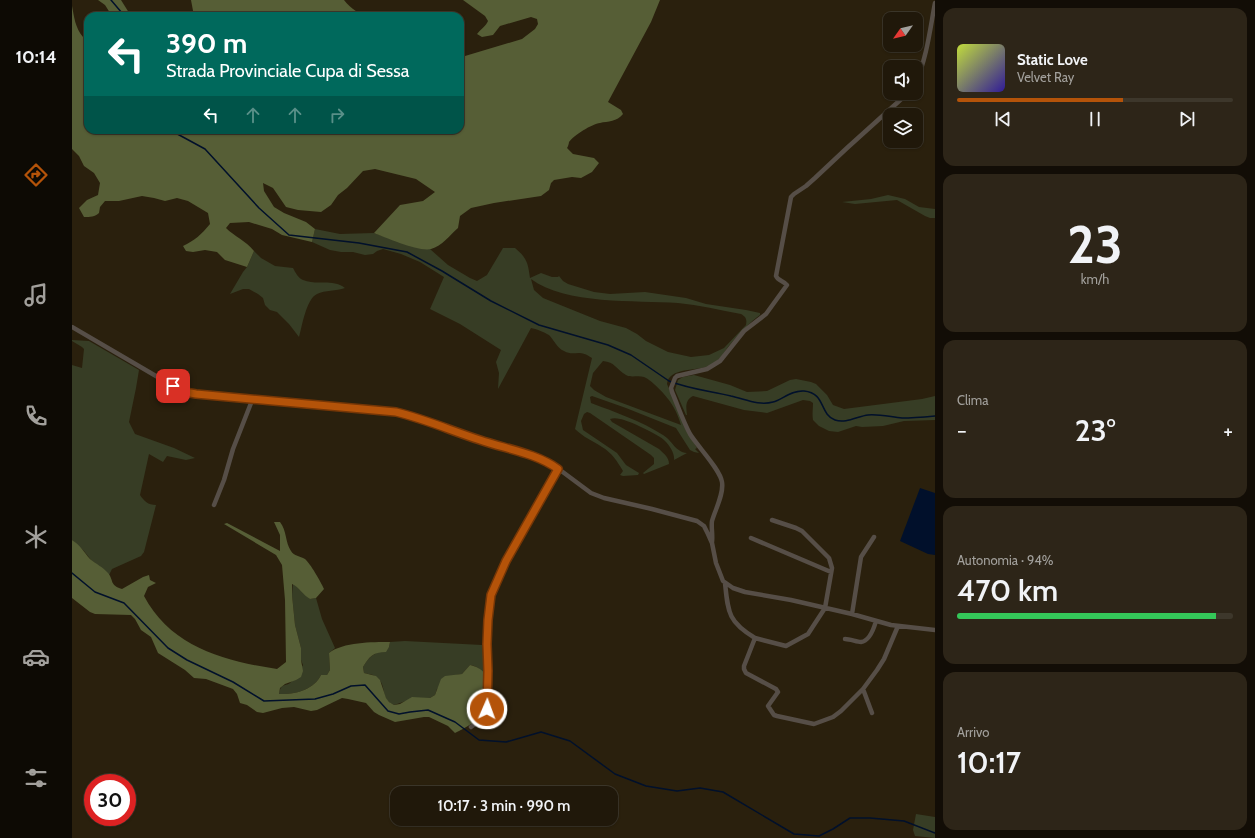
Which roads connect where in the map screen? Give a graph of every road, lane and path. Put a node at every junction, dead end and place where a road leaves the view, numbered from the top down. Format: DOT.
graph roads {
  1 [pos="935,3"];
  2 [pos="923,60"];
  3 [pos="900,100"];
  4 [pos="72,327"];
  5 [pos="253,398"];
  6 [pos="558,469"];
  7 [pos="214,505"];
  8 [pos="772,520"];
  9 [pos="874,537"];
  10 [pos="751,538"];
  11 [pos="712,543"];
  12 [pos="831,572"];
  13 [pos="725,583"];
  14 [pos="825,608"];
  15 [pos="852,614"];
  16 [pos="876,621"];
  17 [pos="898,626"];
  18 [pos="935,630"];
  19 [pos="754,638"];
  20 [pos="845,639"];
  21 [pos="863,689"];
  22 [pos="872,713"];
  23 [pos="470,727"];
  1 -- 2 [label="street"];
  3 -- 11 [label="street"];
  4 -- 5 [label="street"];
  5 -- 6 [label="street"];
  5 -- 7 [label="street"];
  6 -- 11 [label="street"];
  6 -- 23 [label="street"];
  8 -- 12 [label="street"];
  9 -- 15 [label="street"];
  10 -- 12 [label="street"];
  11 -- 13 [label="street"];
  12 -- 14 [label="street"];
  13 -- 14 [label="street"];
  13 -- 19 [label="street"];
  14 -- 15 [label="street"];
  14 -- 19 [label="street"];
  15 -- 16 [label="street"];
  16 -- 17 [label="street"];
  16 -- 20 [label="street"];
  17 -- 18 [label="street"];
  17 -- 21 [label="street"];
  19 -- 21 [label="street"];
  21 -- 22 [label="street"];
}
